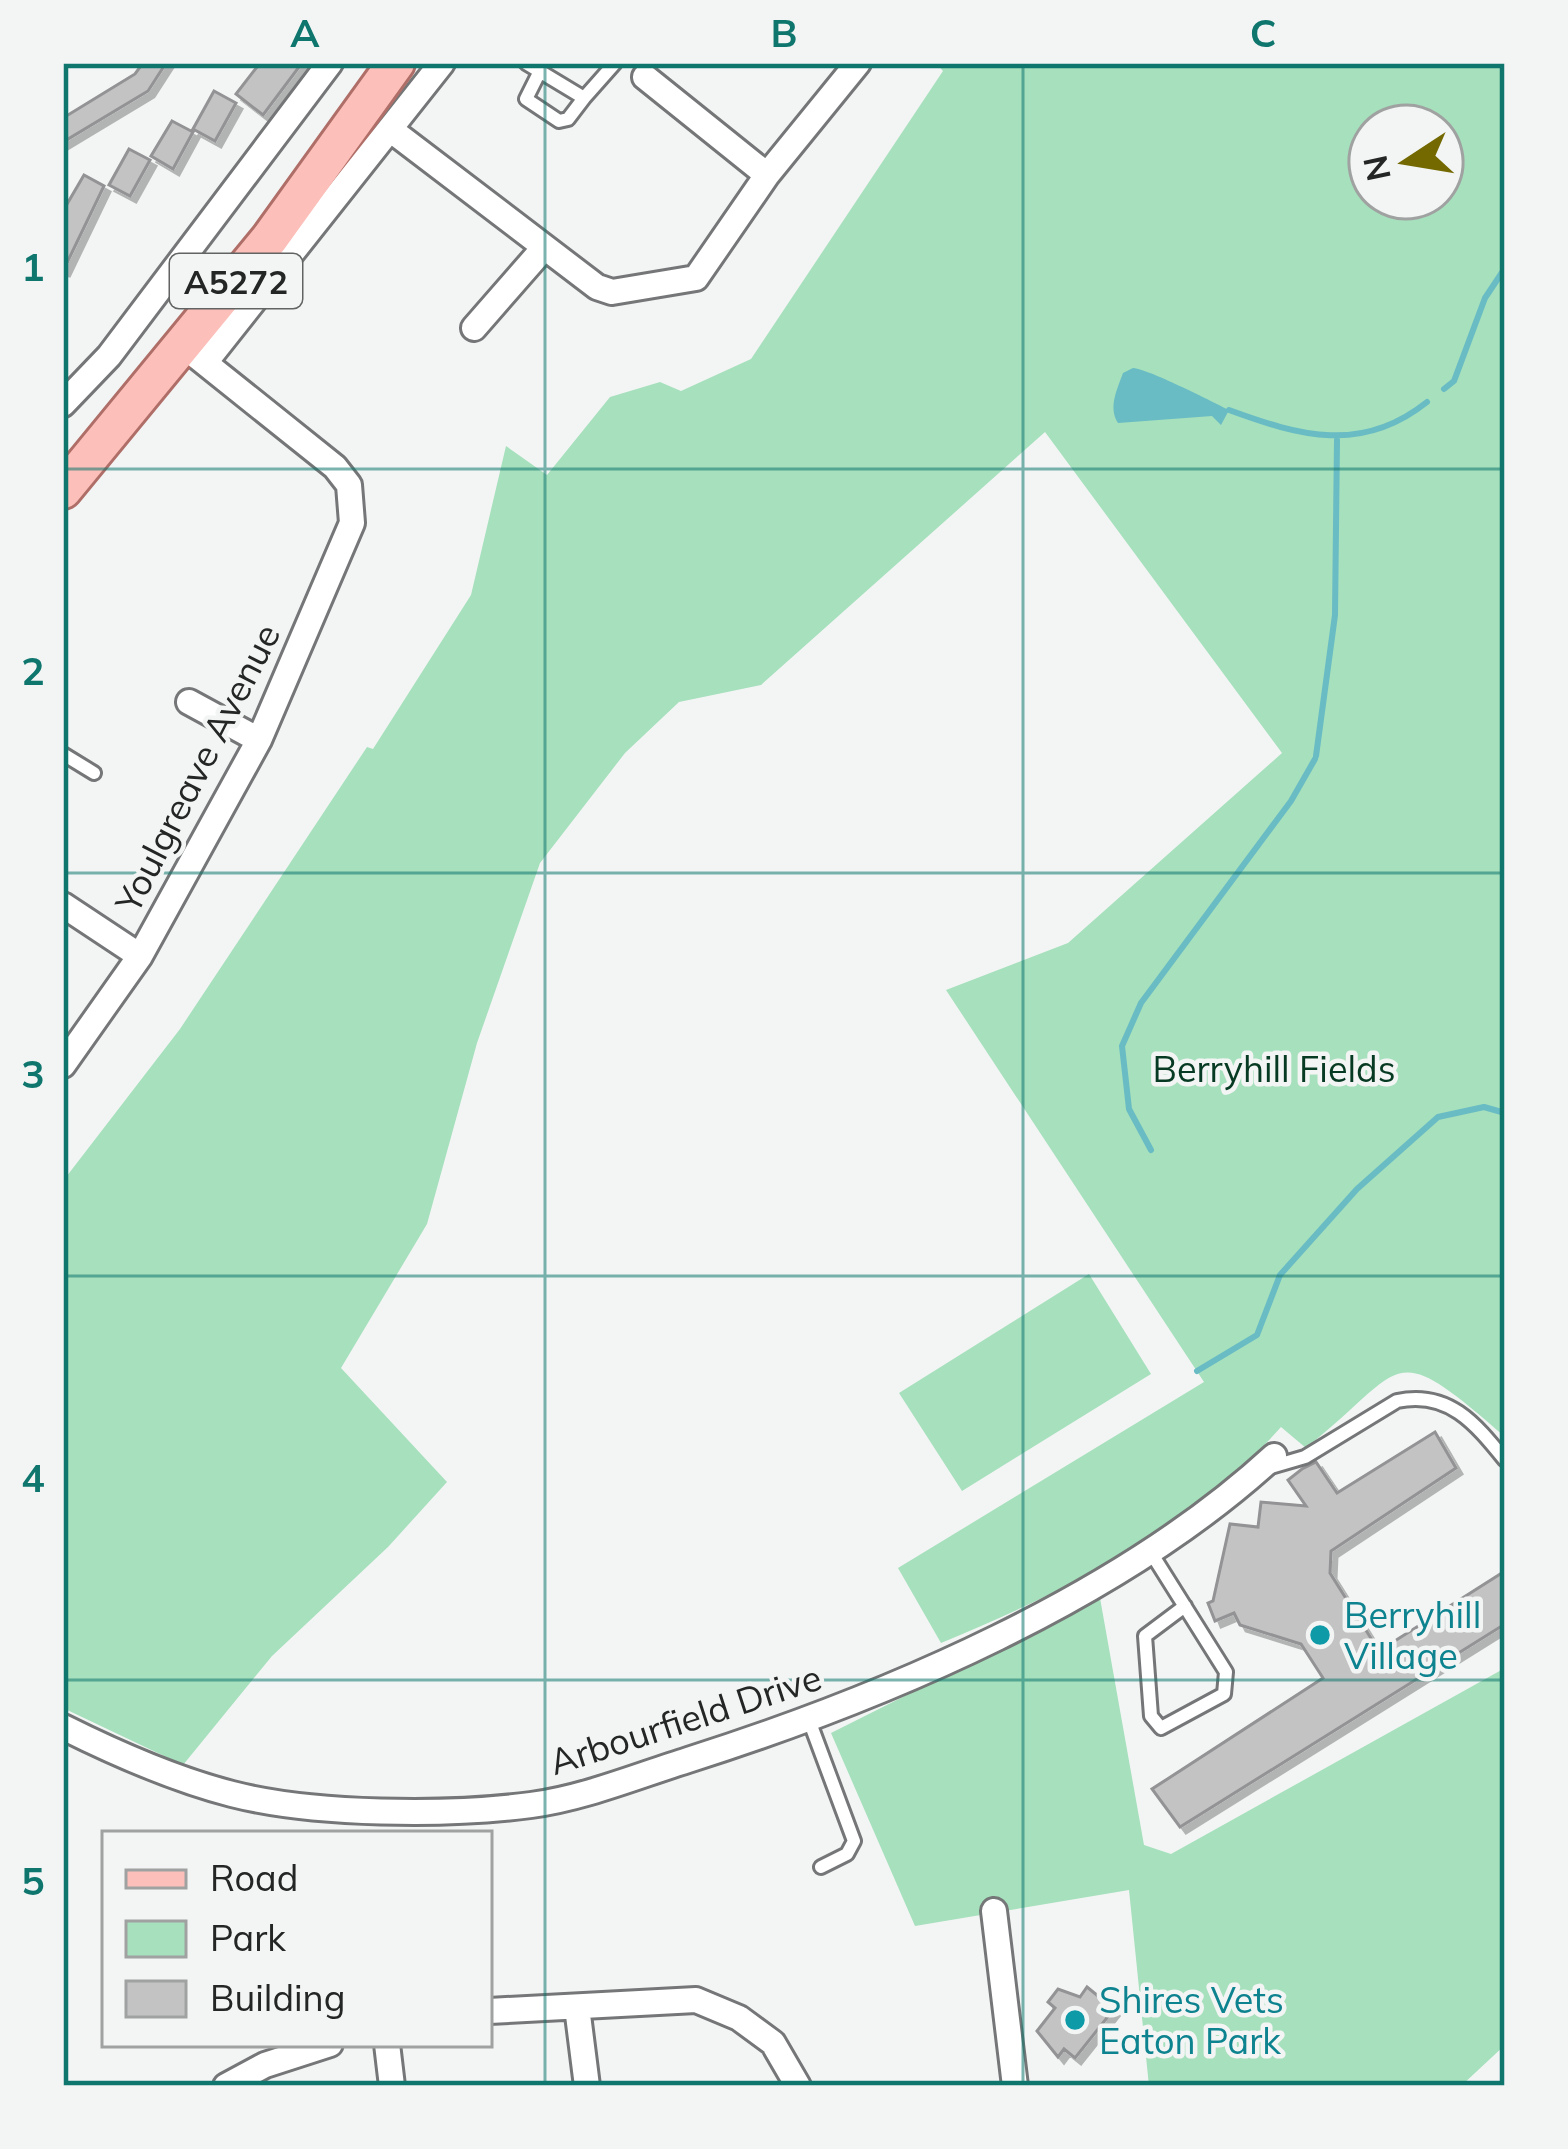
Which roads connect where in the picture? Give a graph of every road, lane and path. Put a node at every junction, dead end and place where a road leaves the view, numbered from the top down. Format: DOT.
graph roads {
  1 [pos="330,63"];
  2 [pos="396,63"];
  3 [pos="442,63"];
  4 [pos="526,63"];
  5 [pos="615,63"];
  6 [pos="858,63"];
  7 [pos="639,70"];
  8 [pos="540,71"];
  9 [pos="584,98"];
  10 [pos="391,130"];
  11 [pos="767,175"];
  12 [pos="543,249"];
  13 [pos="474,328"];
  14 [pos="196,353"];
  15 [pos="63,404"];
  16 [pos="63,490"];
  17 [pos="189,702"];
  18 [pos="260,740"];
  19 [pos="63,754"];
  20 [pos="94,773"];
  21 [pos="63,905"];
  22 [pos="140,956"];
  23 [pos="63,1066"];
  24 [pos="1505,1460"];
  25 [pos="1267,1462"];
  26 [pos="1149,1550"];
  27 [pos="1185,1606"];
  28 [pos="809,1720"];
  29 [pos="63,1727"];
  30 [pos="427,1822"];
  31 [pos="472,1822"];
  32 [pos="821,1867"];
  33 [pos="994,1911"];
  34 [pos="577,2007"];
  35 [pos="492,2012"];
  36 [pos="309,2047"];
  37 [pos="386,2047"];
  38 [pos="261,2054"];
  39 [pos="226,2086"];
  40 [pos="392,2086"];
  41 [pos="587,2086"];
  42 [pos="798,2086"];
  43 [pos="1015,2086"];
  1 -- 15 [label="street"];
  2 -- 14 [label="main road, A5272"];
  3 -- 10 [label="street"];
  4 -- 8 [label="lane"];
  5 -- 9 [label="lane"];
  6 -- 11 [label="street"];
  7 -- 11 [label="street"];
  8 -- 9 [label="lane"];
  8 -- 9 [label="lane"];
  10 -- 12 [label="street"];
  10 -- 14 [label="street"];
  11 -- 12 [label="street"];
  12 -- 13 [label="street"];
  14 -- 16 [label="main road, A5272"];
  14 -- 18 [label="street, Youlgreave Avenue"];
  17 -- 18 [label="street"];
  18 -- 22 [label="street, Youlgreave Avenue"];
  19 -- 20 [label="lane"];
  21 -- 22 [label="street"];
  22 -- 23 [label="street, Youlgreave Avenue"];
  24 -- 25 [label="lane"];
  25 -- 26 [label="street, Arbourfield Drive"];
  26 -- 27 [label="lane"];
  26 -- 28 [label="street, Arbourfield Drive"];
  27 -- 27 [label="lane"];
  28 -- 31 [label="street, Arbourfield Drive"];
  28 -- 32 [label="lane"];
  29 -- 30 [label="street, Arbourfield Drive"];
  30 -- 31 [label="street, Arbourfield Drive"];
  33 -- 43 [label="street"];
  34 -- 35 [label="street"];
  34 -- 41 [label="street"];
  34 -- 42 [label="street"];
  36 -- 38 [label="street"];
  37 -- 40 [label="street"];
  38 -- 39 [label="street"];
}
